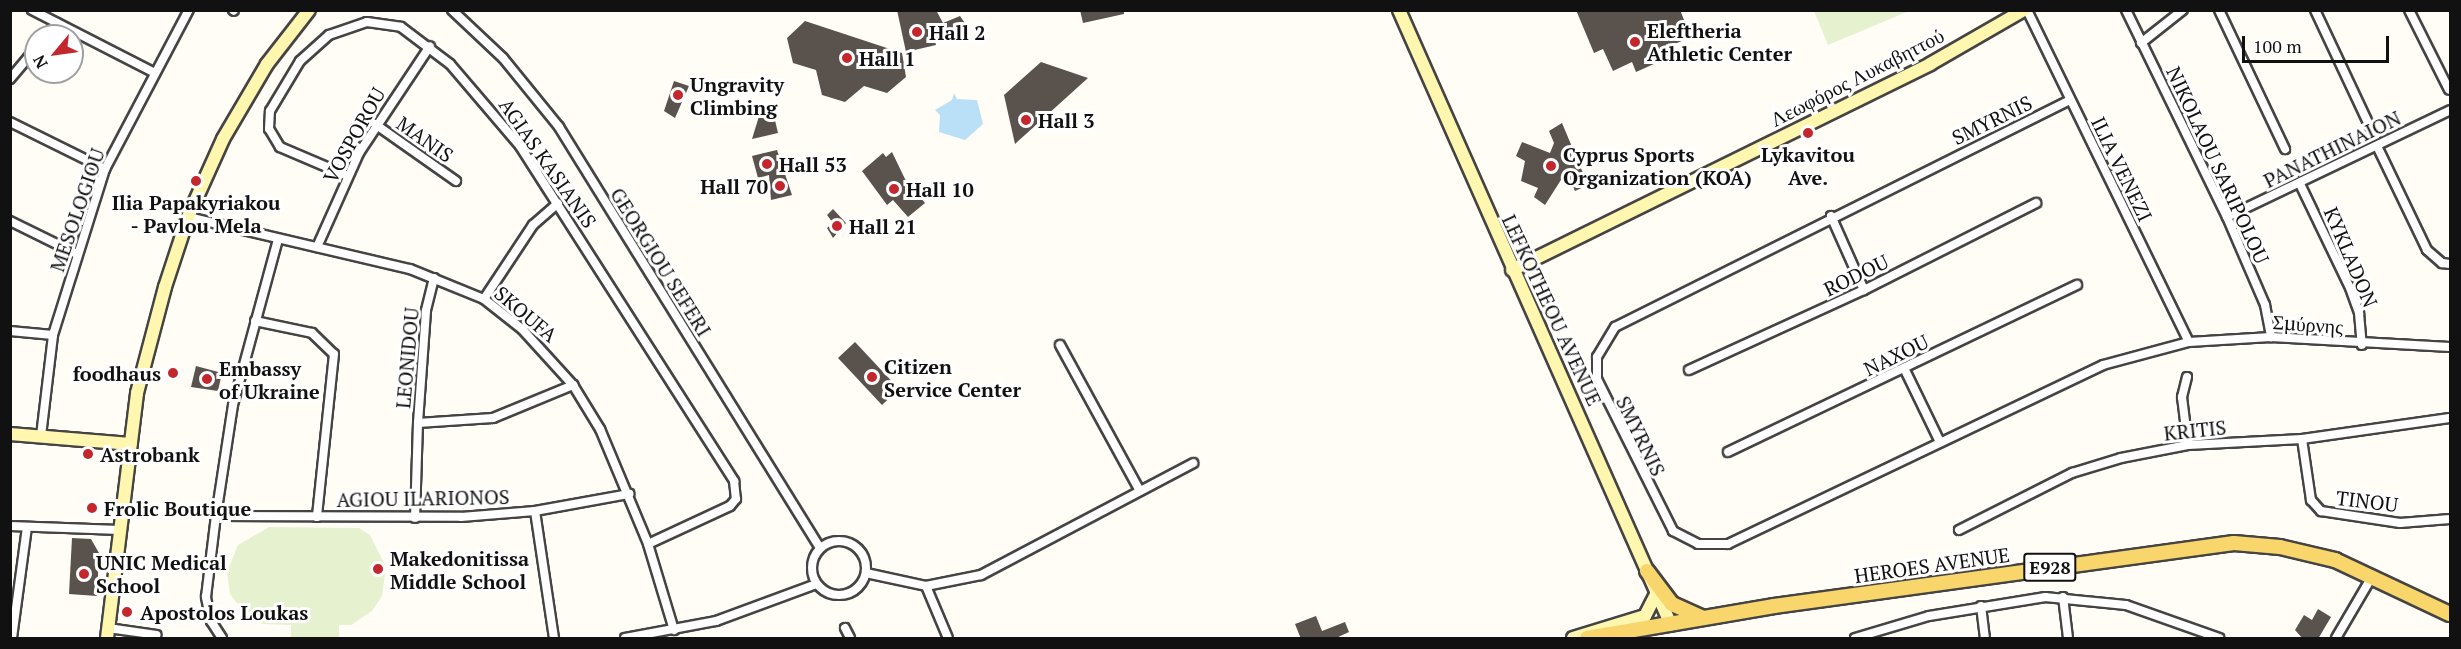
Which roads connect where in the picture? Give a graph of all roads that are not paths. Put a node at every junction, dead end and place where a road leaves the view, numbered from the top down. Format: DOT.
graph roads {
  1 [pos="32,10"];
  2 [pos="189,10"];
  3 [pos="309,10"];
  4 [pos="452,10"];
  5 [pos="1399,10"];
  6 [pos="2025,10"];
  7 [pos="2126,10"];
  8 [pos="2183,10"];
  9 [pos="2219,10"];
  10 [pos="2315,10"];
  11 [pos="2409,10"];
  12 [pos="57,23"];
  13 [pos="2141,43"];
  14 [pos="430,46"];
  15 [pos="24,63"];
  16 [pos="153,72"];
  17 [pos="10,80"];
  18 [pos="2449,90"];
  19 [pos="2070,100"];
  20 [pos="2451,110"];
  21 [pos="10,122"];
  22 [pos="375,124"];
  23 [pos="2370,127"];
  24 [pos="2377,146"];
  25 [pos="2285,148"];
  26 [pos="105,169"];
  27 [pos="348,176"];
  28 [pos="456,181"];
  29 [pos="2300,184"];
  30 [pos="558,203"];
  31 [pos="2036,203"];
  32 [pos="1831,216"];
  33 [pos="2227,217"];
  34 [pos="188,218"];
  35 [pos="10,221"];
  36 [pos="278,239"];
  37 [pos="317,247"];
  38 [pos="77,254"];
  39 [pos="2451,264"];
  40 [pos="1512,270"];
  41 [pos="434,278"];
  42 [pos="2077,285"];
  43 [pos="1864,290"];
  44 [pos="484,299"];
  45 [pos="255,321"];
  46 [pos="10,332"];
  47 [pos="53,335"];
  48 [pos="2271,337"];
  49 [pos="2188,342"];
  50 [pos="1060,345"];
  51 [pos="2362,345"];
  52 [pos="2451,347"];
  53 [pos="1689,370"];
  54 [pos="1905,370"];
  55 [pos="2187,377"];
  56 [pos="573,385"];
  57 [pos="2451,418"];
  58 [pos="418,423"];
  59 [pos="10,434"];
  60 [pos="41,436"];
  61 [pos="2302,440"];
  62 [pos="1940,442"];
  63 [pos="131,444"];
  64 [pos="2188,444"];
  65 [pos="1728,452"];
  66 [pos="1193,463"];
  67 [pos="1140,491"];
  68 [pos="628,494"];
  69 [pos="535,511"];
  70 [pos="216,516"];
  71 [pos="317,517"];
  72 [pos="415,518"];
  73 [pos="2451,519"];
  74 [pos="10,526"];
  75 [pos="27,527"];
  76 [pos="120,530"];
  77 [pos="1959,530"];
  78 [pos="648,544"];
  79 [pos="820,548"];
  80 [pos="1647,571"];
  81 [pos="866,573"];
  82 [pos="2373,575"];
  83 [pos="816,584"];
  84 [pos="926,586"];
  85 [pos="1657,592"];
  86 [pos="2063,597"];
  87 [pos="1981,606"];
  88 [pos="13,614"];
  89 [pos="2451,614"];
  90 [pos="1706,619"];
  91 [pos="1671,625"];
  92 [pos="845,628"];
  93 [pos="674,630"];
  94 [pos="108,633"];
  95 [pos="157,635"];
  96 [pos="12,639"];
  97 [pos="222,639"];
  98 [pos="554,639"];
  99 [pos="625,639"];
  100 [pos="850,639"];
  101 [pos="948,639"];
  102 [pos="1574,639"];
  103 [pos="1587,639"];
  104 [pos="1856,639"];
  105 [pos="1985,639"];
  106 [pos="2068,639"];
  107 [pos="2219,639"];
  108 [pos="2336,639"];
  1 -- 12 [label="street"];
  2 -- 16 [label="street, MESOLOGIOU"];
  3 -- 34 [label="main road"];
  4 -- 79 [label="street, GEORGIOU SEFERI"];
  5 -- 40 [label="main road, LEFKOTHEOU AVENUE"];
  6 -- 19 [label="street, ILIA VENEZI"];
  6 -- 40 [label="main road, Λεωφόρος Λυκαβηττού"];
  7 -- 13 [label="street, NIKOLAOU SARIPOLOU"];
  8 -- 13 [label="street"];
  9 -- 25 [label="street"];
  10 -- 23 [label="street"];
  11 -- 18 [label="street"];
  12 -- 16 [label="street"];
  13 -- 33 [label="street, NIKOLAOU SARIPOLOU"];
  14 -- 22 [label="street, VOSPOROU"];
  14 -- 27 [label="street, AGIAS KASIANIS"];
  14 -- 30 [label="street, AGIAS KASIANIS"];
  15 -- 17 [label="street"];
  16 -- 26 [label="street, MESOLOGIOU"];
  19 -- 32 [label="street, SMYRNIS"];
  19 -- 49 [label="street, ILIA VENEZI"];
  20 -- 24 [label="street, PANATHINAION"];
  21 -- 26 [label="street"];
  22 -- 27 [label="street, VOSPOROU"];
  22 -- 28 [label="street, MANIS"];
  24 -- 29 [label="street, PANATHINAION"];
  24 -- 39 [label="street"];
  26 -- 38 [label="street, MESOLOGIOU"];
  27 -- 37 [label="street, VOSPOROU"];
  29 -- 33 [label="street, PANATHINAION"];
  29 -- 51 [label="street, KYKLADON"];
  30 -- 44 [label="street"];
  30 -- 78 [label="street, AGIAS KASIANIS"];
  31 -- 43 [label="street, RODOU"];
  32 -- 43 [label="street"];
  32 -- 62 [label="street, SMYRNIS"];
  33 -- 48 [label="street, NIKOLAOU SARIPOLOU"];
  34 -- 36 [label="street, SKOUFA"];
  34 -- 63 [label="main road"];
  35 -- 38 [label="street"];
  36 -- 37 [label="street, SKOUFA"];
  36 -- 45 [label="street"];
  37 -- 41 [label="street, SKOUFA"];
  38 -- 47 [label="street, MESOLOGIOU"];
  40 -- 80 [label="main road, LEFKOTHEOU AVENUE"];
  41 -- 44 [label="street, SKOUFA"];
  41 -- 58 [label="street, LEONIDOU"];
  42 -- 54 [label="street, NAXOU"];
  43 -- 53 [label="street, RODOU"];
  44 -- 56 [label="street, SKOUFA"];
  45 -- 70 [label="street"];
  45 -- 71 [label="street"];
  46 -- 47 [label="street"];
  47 -- 60 [label="street, MESOLOGIOU"];
  48 -- 49 [label="street, Σμύρνης"];
  48 -- 51 [label="street, Σμύρνης"];
  49 -- 62 [label="street, SMYRNIS"];
  50 -- 67 [label="street"];
  51 -- 52 [label="street, Σμύρνης"];
  54 -- 62 [label="street"];
  54 -- 65 [label="street, NAXOU"];
  55 -- 64 [label="street"];
  56 -- 58 [label="street, LEONIDOU"];
  56 -- 68 [label="street, SKOUFA"];
  57 -- 61 [label="street, KRITIS"];
  58 -- 72 [label="street"];
  59 -- 60 [label="main road"];
  60 -- 63 [label="main road"];
  61 -- 64 [label="street, KRITIS"];
  61 -- 73 [label="street, TINOU"];
  63 -- 76 [label="main road"];
  64 -- 77 [label="street, KRITIS"];
  66 -- 67 [label="street"];
  67 -- 84 [label="street"];
  68 -- 69 [label="street, AGIOU ILARIONOS"];
  68 -- 78 [label="street, SKOUFA"];
  69 -- 72 [label="street, AGIOU ILARIONOS"];
  69 -- 98 [label="street"];
  70 -- 71 [label="street, AGIOU ILARIONOS"];
  70 -- 97 [label="street"];
  71 -- 72 [label="street, AGIOU ILARIONOS"];
  74 -- 75 [label="street"];
  75 -- 76 [label="street"];
  75 -- 88 [label="street"];
  76 -- 94 [label="main road"];
  78 -- 93 [label="street, SKOUFA"];
  79 -- 81 [label="street"];
  79 -- 83 [label="street"];
  80 -- 85 [label="main road, LEFKOTHEOU AVENUE"];
  80 -- 90 [label="main road"];
  81 -- 83 [label="street"];
  81 -- 84 [label="street"];
  82 -- 89 [label="main road, HEROES AVENUE / E928"];
  82 -- 90 [label="main road, HEROES AVENUE / E928"];
  82 -- 108 [label="street"];
  83 -- 93 [label="street"];
  84 -- 101 [label="street"];
  85 -- 91 [label="main road, LEFKOTHEOU AVENUE"];
  85 -- 102 [label="main road"];
  86 -- 87 [label="street"];
  86 -- 106 [label="street"];
  86 -- 107 [label="street"];
  87 -- 104 [label="street"];
  87 -- 105 [label="street"];
  88 -- 96 [label="street"];
  90 -- 91 [label="main road, HEROES AVENUE / E928"];
  91 -- 103 [label="main road, HEROES AVENUE / E928"];
  92 -- 100 [label="street"];
  93 -- 99 [label="street"];
  94 -- 95 [label="street"];
}
